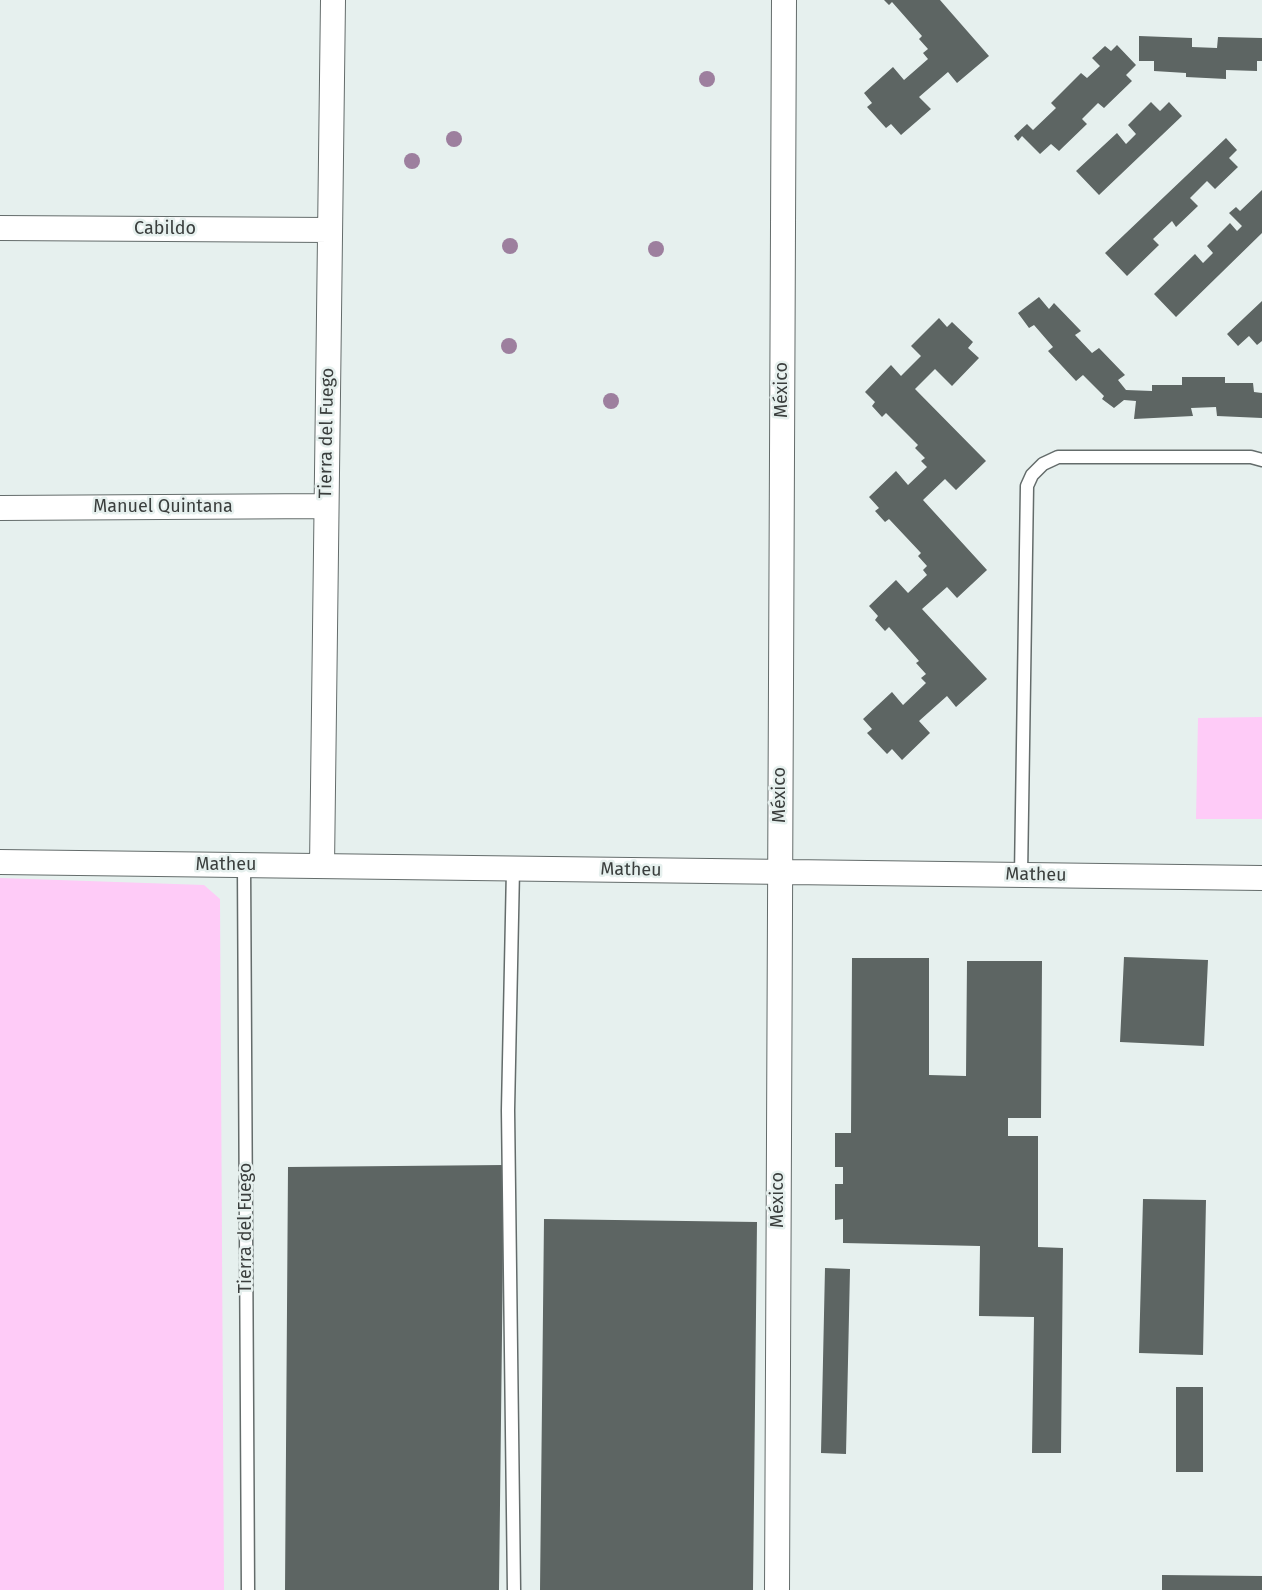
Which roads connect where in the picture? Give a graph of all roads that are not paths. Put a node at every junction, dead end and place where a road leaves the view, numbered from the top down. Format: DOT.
graph roads {
  1 [pos="332,0"];
  2 [pos="784,0"];
  3 [pos="0,228"];
  4 [pos="330,230"];
  5 [pos="1262,460"];
  6 [pos="326,506"];
  7 [pos="0,508"];
  8 [pos="0,862"];
  9 [pos="244,866"];
  10 [pos="322,866"];
  11 [pos="513,868"];
  12 [pos="780,872"];
  13 [pos="1021,875"];
  14 [pos="1262,878"];
  15 [pos="248,1590"];
  16 [pos="514,1590"];
  17 [pos="777,1590"];
  1 -- 4 [label="street, Tierra del Fuego"];
  2 -- 12 [label="street, México"];
  3 -- 4 [label="street, Cabildo"];
  4 -- 6 [label="street, Tierra del Fuego"];
  5 -- 13 [label="lane"];
  6 -- 7 [label="street, Manuel Quintana"];
  6 -- 10 [label="street, Tierra del Fuego"];
  8 -- 9 [label="street, Matheu"];
  9 -- 10 [label="street, Matheu"];
  9 -- 15 [label="lane, Tierra del Fuego"];
  10 -- 11 [label="street, Matheu"];
  11 -- 12 [label="street, Matheu"];
  11 -- 16 [label="lane"];
  12 -- 13 [label="street, Matheu"];
  12 -- 17 [label="street, México"];
  13 -- 14 [label="street, Matheu"];
}
